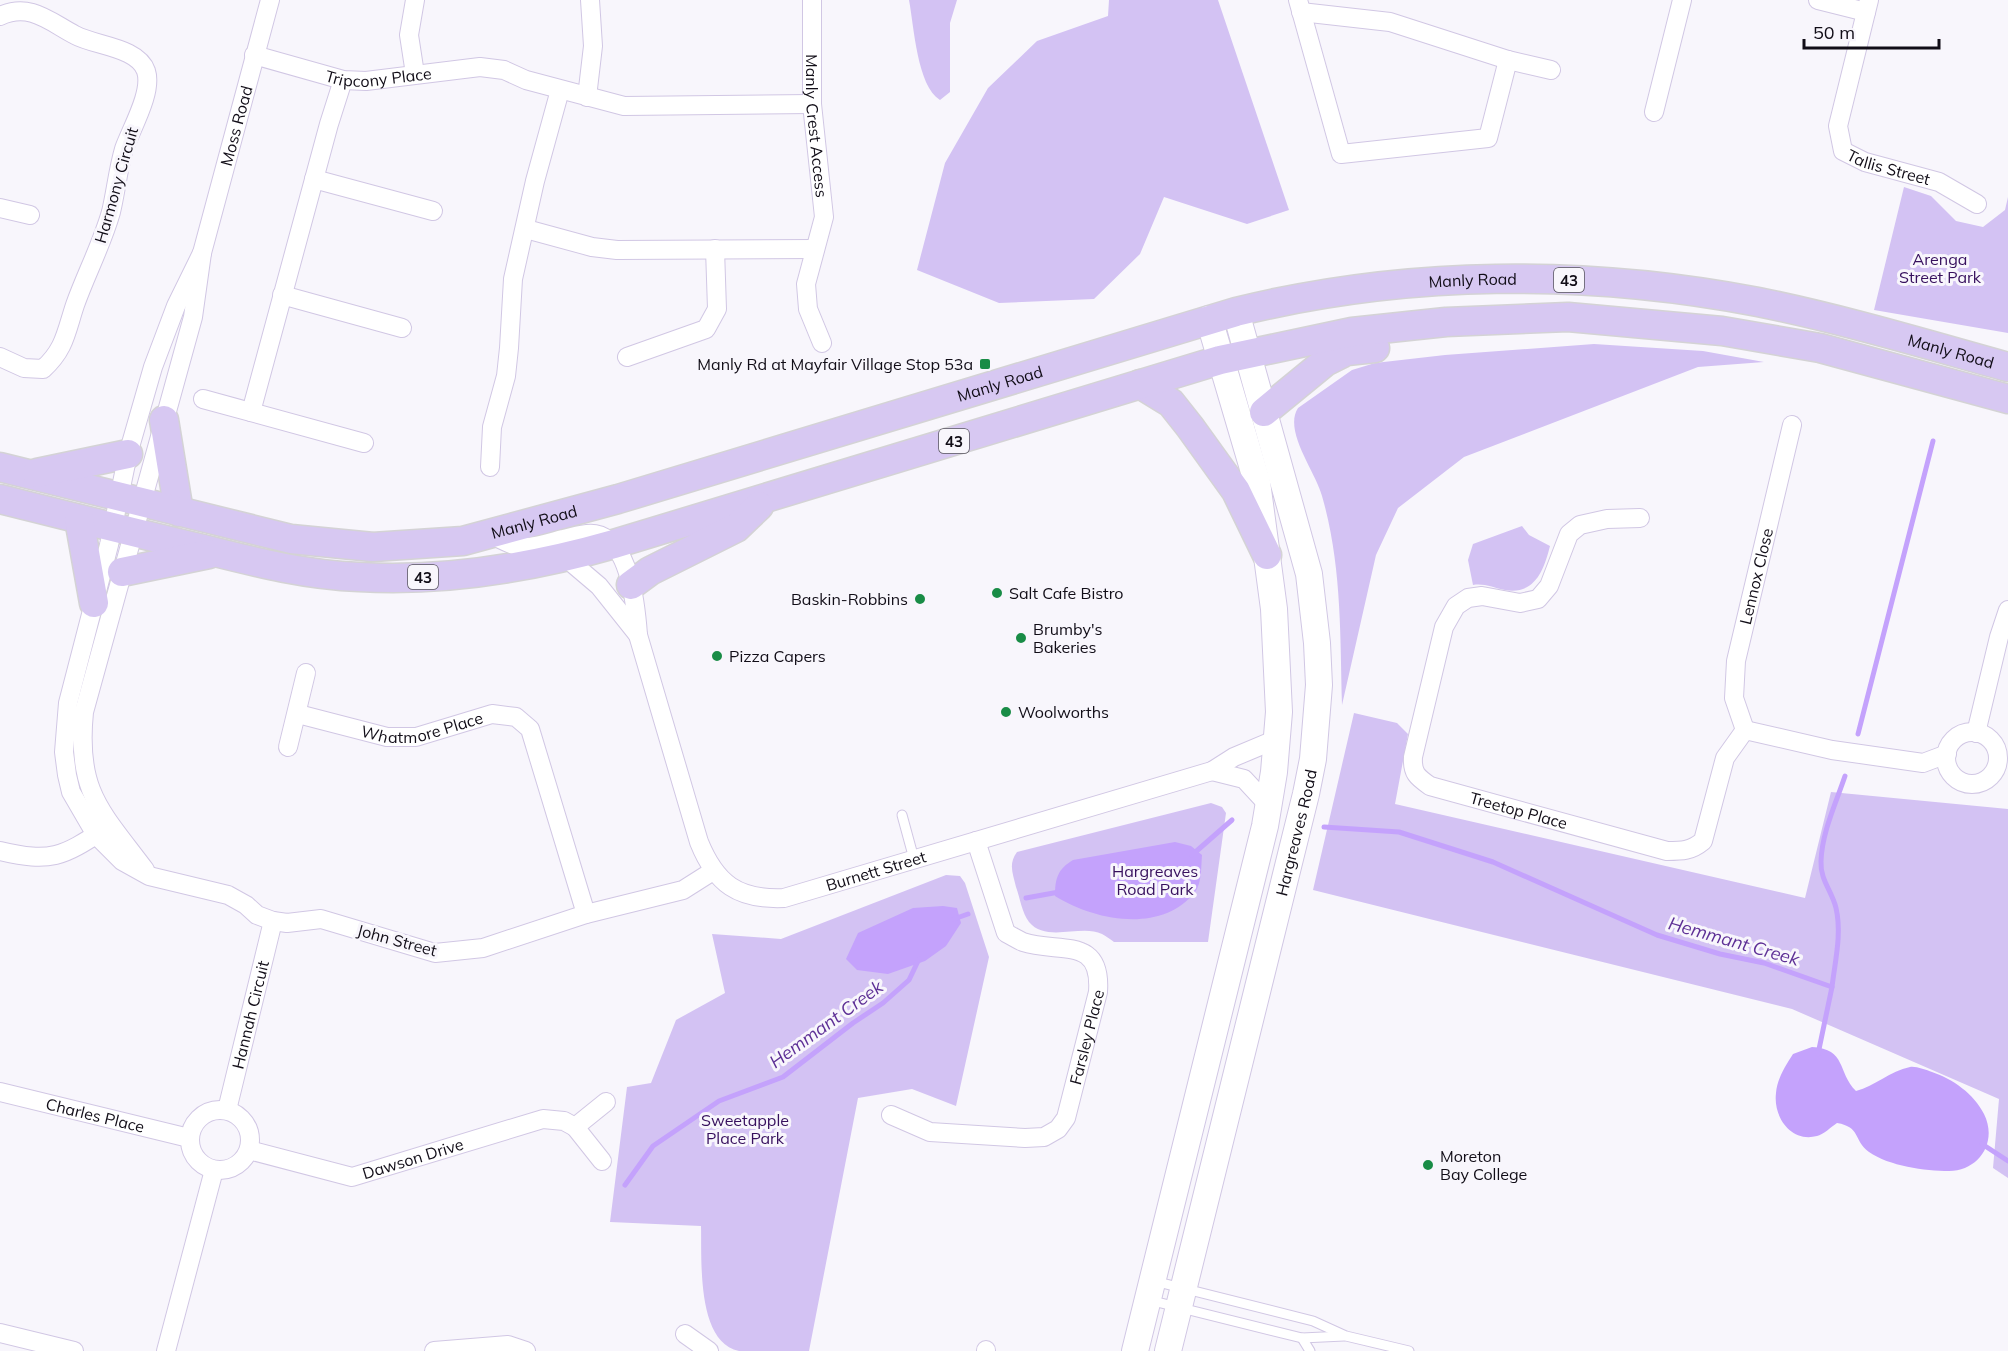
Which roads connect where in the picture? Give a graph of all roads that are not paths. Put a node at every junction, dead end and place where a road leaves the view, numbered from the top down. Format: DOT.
graph roads {
  1 [pos="270,0"];
  2 [pos="416,0"];
  3 [pos="590,0"];
  4 [pos="813,0"];
  5 [pos="1682,0"];
  6 [pos="1818,0"];
  7 [pos="38,6"];
  8 [pos="1300,6"];
  9 [pos="1868,6"];
  10 [pos="0,16"];
  11 [pos="254,55"];
  12 [pos="1508,60"];
  13 [pos="1551,70"];
  14 [pos="415,74"];
  15 [pos="343,80"];
  16 [pos="560,90"];
  17 [pos="587,97"];
  18 [pos="812,104"];
  19 [pos="1654,112"];
  20 [pos="314,179"];
  21 [pos="1977,204"];
  22 [pos="0,208"];
  23 [pos="433,211"];
  24 [pos="30,215"];
  25 [pos="526,229"];
  26 [pos="715,249"];
  27 [pos="815,249"];
  28 [pos="202,253"];
  29 [pos="282,295"];
  30 [pos="1223,315"];
  31 [pos="1525,318"];
  32 [pos="402,328"];
  33 [pos="822,343"];
  34 [pos="0,357"];
  35 [pos="627,357"];
  36 [pos="1234,357"];
  37 [pos="2003,361"];
  38 [pos="1140,384"];
  39 [pos="203,399"];
  40 [pos="2008,399"];
  41 [pos="251,412"];
  42 [pos="1264,412"];
  43 [pos="164,420"];
  44 [pos="1792,425"];
  45 [pos="364,443"];
  46 [pos="128,454"];
  47 [pos="0,467"];
  48 [pos="490,467"];
  49 [pos="32,475"];
  50 [pos="767,498"];
  51 [pos="0,499"];
  52 [pos="130,499"];
  53 [pos="179,512"];
  54 [pos="1640,518"];
  55 [pos="79,519"];
  56 [pos="122,530"];
  57 [pos="492,535"];
  58 [pos="614,544"];
  59 [pos="217,553"];
  60 [pos="1267,555"];
  61 [pos="566,558"];
  62 [pos="122,572"];
  63 [pos="631,585"];
  64 [pos="94,603"];
  65 [pos="2008,610"];
  66 [pos="638,635"];
  67 [pos="306,673"];
  68 [pos="297,714"];
  69 [pos="1745,730"];
  70 [pos="1976,733"];
  71 [pos="1277,739"];
  72 [pos="288,747"];
  73 [pos="1947,754"];
  74 [pos="2002,770"];
  75 [pos="1212,771"];
  76 [pos="1269,806"];
  77 [pos="902,815"];
  78 [pos="103,831"];
  79 [pos="976,841"];
  80 [pos="0,850"];
  81 [pos="914,858"];
  82 [pos="713,871"];
  83 [pos="586,914"];
  84 [pos="273,921"];
  85 [pos="0,1092"];
  86 [pos="606,1102"];
  87 [pos="227,1110"];
  88 [pos="891,1114"];
  89 [pos="575,1127"];
  90 [pos="189,1138"];
  91 [pos="249,1150"];
  92 [pos="602,1161"];
  93 [pos="214,1170"];
  94 [pos="1149,1290"];
  95 [pos="1180,1298"];
  96 [pos="0,1333"];
  97 [pos="685,1334"];
  98 [pos="1346,1336"];
  99 [pos="1302,1338"];
  100 [pos="74,1351"];
  101 [pos="166,1351"];
  102 [pos="434,1351"];
  103 [pos="526,1351"];
  104 [pos="709,1351"];
  105 [pos="1135,1351"];
  106 [pos="1167,1351"];
  107 [pos="1310,1351"];
  108 [pos="1409,1351"];
  1 -- 11 [label="street, Moss Road"];
  2 -- 14 [label="street"];
  3 -- 17 [label="street"];
  4 -- 18 [label="street, Manly Crest Access"];
  5 -- 19 [label="street"];
  6 -- 9 [label="street"];
  7 -- 10 [label="street, Harmony Circuit"];
  7 -- 34 [label="street, Harmony Circuit"];
  8 -- 12 [label="street"];
  8 -- 12 [label="street"];
  9 -- 21 [label="street, Tallis Street"];
  11 -- 15 [label="street, Tripcony Place"];
  11 -- 28 [label="street, Moss Road"];
  12 -- 13 [label="street"];
  14 -- 15 [label="street, Tripcony Place"];
  14 -- 16 [label="street, Tripcony Place"];
  15 -- 20 [label="street"];
  16 -- 17 [label="street, Tripcony Place"];
  16 -- 25 [label="street"];
  17 -- 18 [label="street, Tripcony Place"];
  18 -- 27 [label="street, Manly Crest Access"];
  20 -- 23 [label="street"];
  20 -- 29 [label="street"];
  22 -- 24 [label="street"];
  25 -- 26 [label="street"];
  25 -- 48 [label="street"];
  26 -- 27 [label="street"];
  26 -- 35 [label="street"];
  27 -- 33 [label="street, Manly Crest Access"];
  28 -- 43 [label="street, Moss Road"];
  28 -- 46 [label="street, Moss Road"];
  29 -- 32 [label="street"];
  29 -- 41 [label="street"];
  30 -- 36 [label="main road, Hargreaves Road"];
  30 -- 37 [label="main road, Manly Road / 43"];
  30 -- 57 [label="main road, Manly Road / 43"];
  31 -- 36 [label="main road, Manly Road / 43"];
  31 -- 40 [label="main road, Manly Road / 43"];
  31 -- 42 [label="main road"];
  36 -- 38 [label="main road, Manly Road / 43"];
  36 -- 42 [label="main road, Hargreaves Road"];
  36 -- 60 [label="main road, Hargreaves Road"];
  38 -- 50 [label="main road, Manly Road / 43"];
  38 -- 60 [label="main road"];
  39 -- 41 [label="street"];
  41 -- 45 [label="street"];
  42 -- 95 [label="main road, Hargreaves Road"];
  43 -- 52 [label="street, Moss Road"];
  43 -- 53 [label="main road"];
  44 -- 69 [label="street, Lennox Close"];
  46 -- 49 [label="main road"];
  46 -- 52 [label="street, Moss Road"];
  47 -- 49 [label="main road, Manly Road / 43"];
  49 -- 52 [label="main road, Manly Road / 43"];
  50 -- 58 [label="main road, Manly Road / 43"];
  50 -- 63 [label="main road"];
  51 -- 55 [label="main road, Manly Road / 43"];
  52 -- 53 [label="main road, Manly Road / 43"];
  52 -- 56 [label="street"];
  53 -- 57 [label="main road, Manly Road / 43"];
  54 -- 69 [label="street, Treetop Place"];
  55 -- 56 [label="main road, Manly Road / 43"];
  55 -- 64 [label="main road"];
  56 -- 59 [label="main road, Manly Road / 43"];
  56 -- 62 [label="street, John Street"];
  56 -- 64 [label="street, John Street"];
  57 -- 58 [label="street"];
  58 -- 61 [label="main road, Manly Road / 43"];
  58 -- 63 [label="street, Burnett Street"];
  59 -- 61 [label="main road, Manly Road / 43"];
  59 -- 62 [label="main road"];
  60 -- 71 [label="main road, Hargreaves Road"];
  61 -- 66 [label="street, Burnett Street"];
  62 -- 78 [label="street, John Street"];
  63 -- 66 [label="street, Burnett Street"];
  64 -- 78 [label="street, John Street"];
  65 -- 70 [label="street"];
  66 -- 82 [label="street, Burnett Street"];
  67 -- 68 [label="street"];
  68 -- 72 [label="street"];
  68 -- 83 [label="street, Whatmore Place"];
  69 -- 73 [label="street"];
  70 -- 73 [label="street"];
  70 -- 74 [label="street"];
  71 -- 75 [label="street, Burnett Street"];
  71 -- 76 [label="main road, Hargreaves Road"];
  73 -- 74 [label="street"];
  75 -- 76 [label="street"];
  75 -- 79 [label="street, Burnett Street"];
  76 -- 94 [label="main road, Hargreaves Road"];
  77 -- 81 [label="lane"];
  78 -- 80 [label="street"];
  78 -- 84 [label="street, John Street"];
  79 -- 81 [label="street, Burnett Street"];
  79 -- 88 [label="street, Farsley Place"];
  81 -- 82 [label="street, Burnett Street"];
  82 -- 83 [label="street, John Street"];
  83 -- 84 [label="street, John Street"];
  84 -- 87 [label="street, Hannah Circuit"];
  85 -- 90 [label="street, Charles Place"];
  86 -- 89 [label="street"];
  87 -- 90 [label="street"];
  87 -- 91 [label="street"];
  89 -- 91 [label="street, Dawson Drive"];
  89 -- 92 [label="street"];
  90 -- 93 [label="street"];
  91 -- 93 [label="street"];
  93 -- 101 [label="street"];
  94 -- 95 [label="lane"];
  94 -- 95 [label="lane"];
  94 -- 105 [label="main road, Hargreaves Road"];
  95 -- 98 [label="lane"];
  95 -- 99 [label="lane"];
  95 -- 106 [label="main road, Hargreaves Road"];
  96 -- 100 [label="street"];
  97 -- 104 [label="street"];
  98 -- 99 [label="lane"];
  98 -- 108 [label="lane"];
  99 -- 107 [label="lane"];
  102 -- 103 [label="street"];
}
